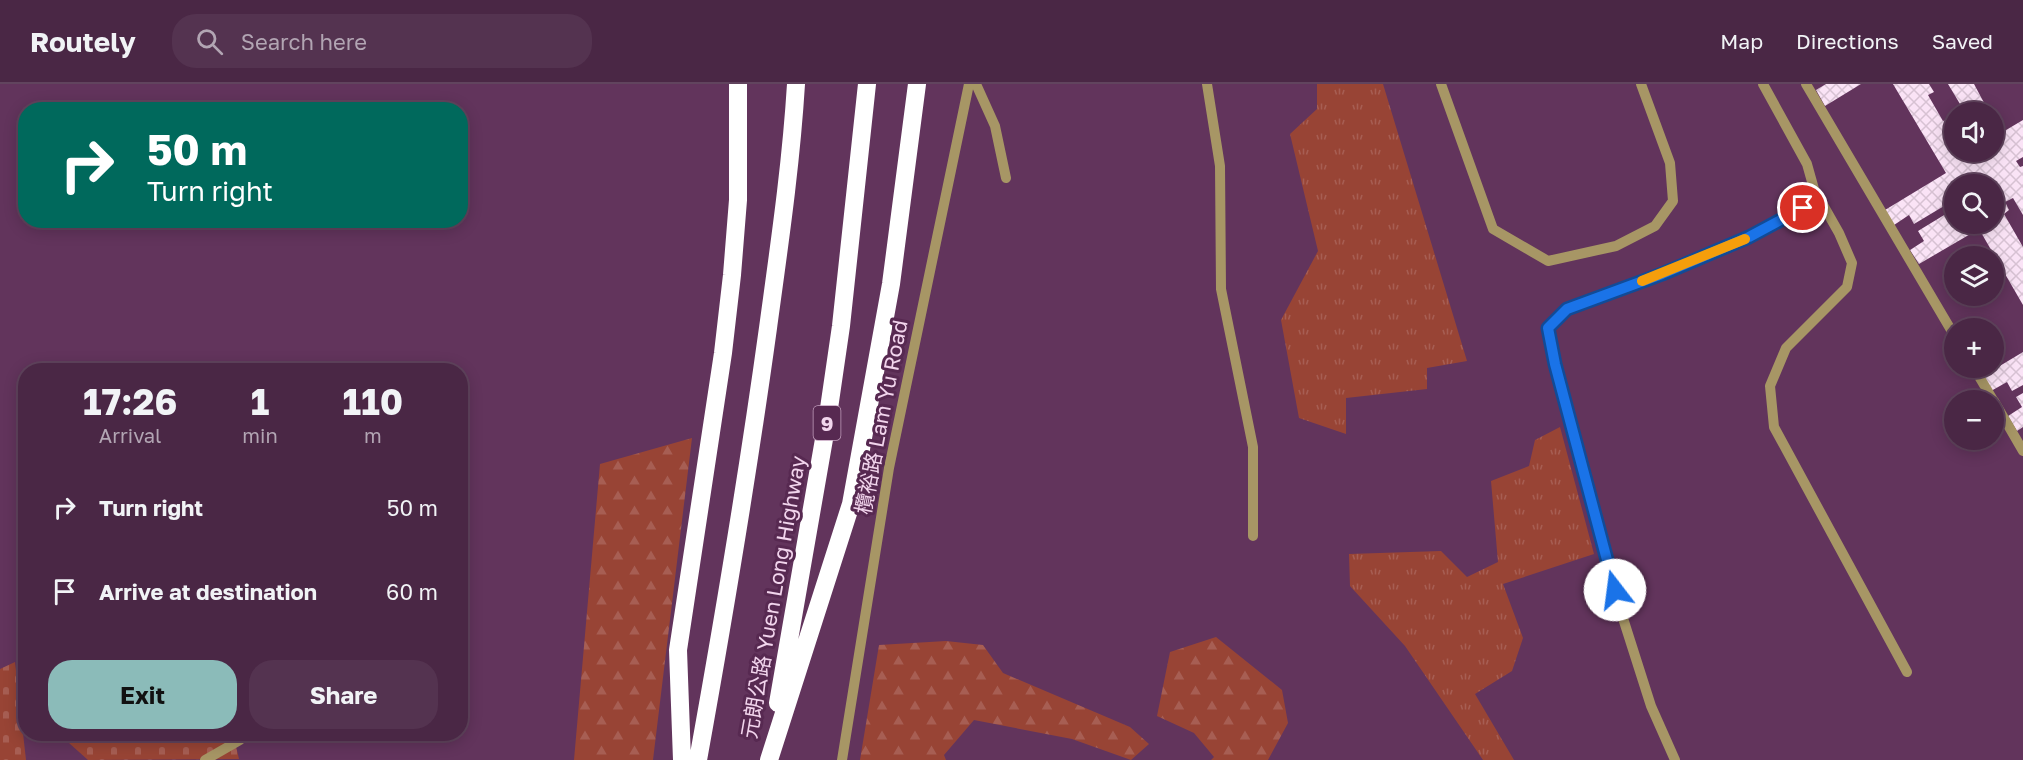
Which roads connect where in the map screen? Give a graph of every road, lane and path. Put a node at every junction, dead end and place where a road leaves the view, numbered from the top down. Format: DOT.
graph roads {
  1 [pos="738,84"];
  2 [pos="796,84"];
  3 [pos="867,84"];
  4 [pos="917,84"];
  5 [pos="969,84"];
  6 [pos="976,84"];
  7 [pos="1207,84"];
  8 [pos="1441,84"];
  9 [pos="1641,84"];
  10 [pos="1763,84"];
  11 [pos="1806,84"];
  12 [pos="1006,178"];
  13 [pos="1814,189"];
  14 [pos="1944,318"];
  15 [pos="2004,419"];
  16 [pos="2023,451"];
  17 [pos="1253,536"];
  18 [pos="1907,672"];
  19 [pos="238,741"];
  20 [pos="205,760"];
  21 [pos="682,760"];
  22 [pos="698,760"];
  23 [pos="768,760"];
  24 [pos="842,760"];
  25 [pos="1675,760"];
  1 -- 21 [label="highway"];
  2 -- 22 [label="highway"];
  3 -- 23 [label="highway, 元朗公路 Yuen Long Highway / 9"];
  4 -- 23 [label="highway"];
  5 -- 24 [label="street, 欖裕路 Lam Yu Road"];
  6 -- 12 [label="street"];
  7 -- 17 [label="street"];
  8 -- 9 [label="street"];
  10 -- 13 [label="street"];
  11 -- 14 [label="street"];
  13 -- 18 [label="street"];
  13 -- 25 [label="street"];
  15 -- 16 [label="street"];
  19 -- 20 [label="street"];
}
